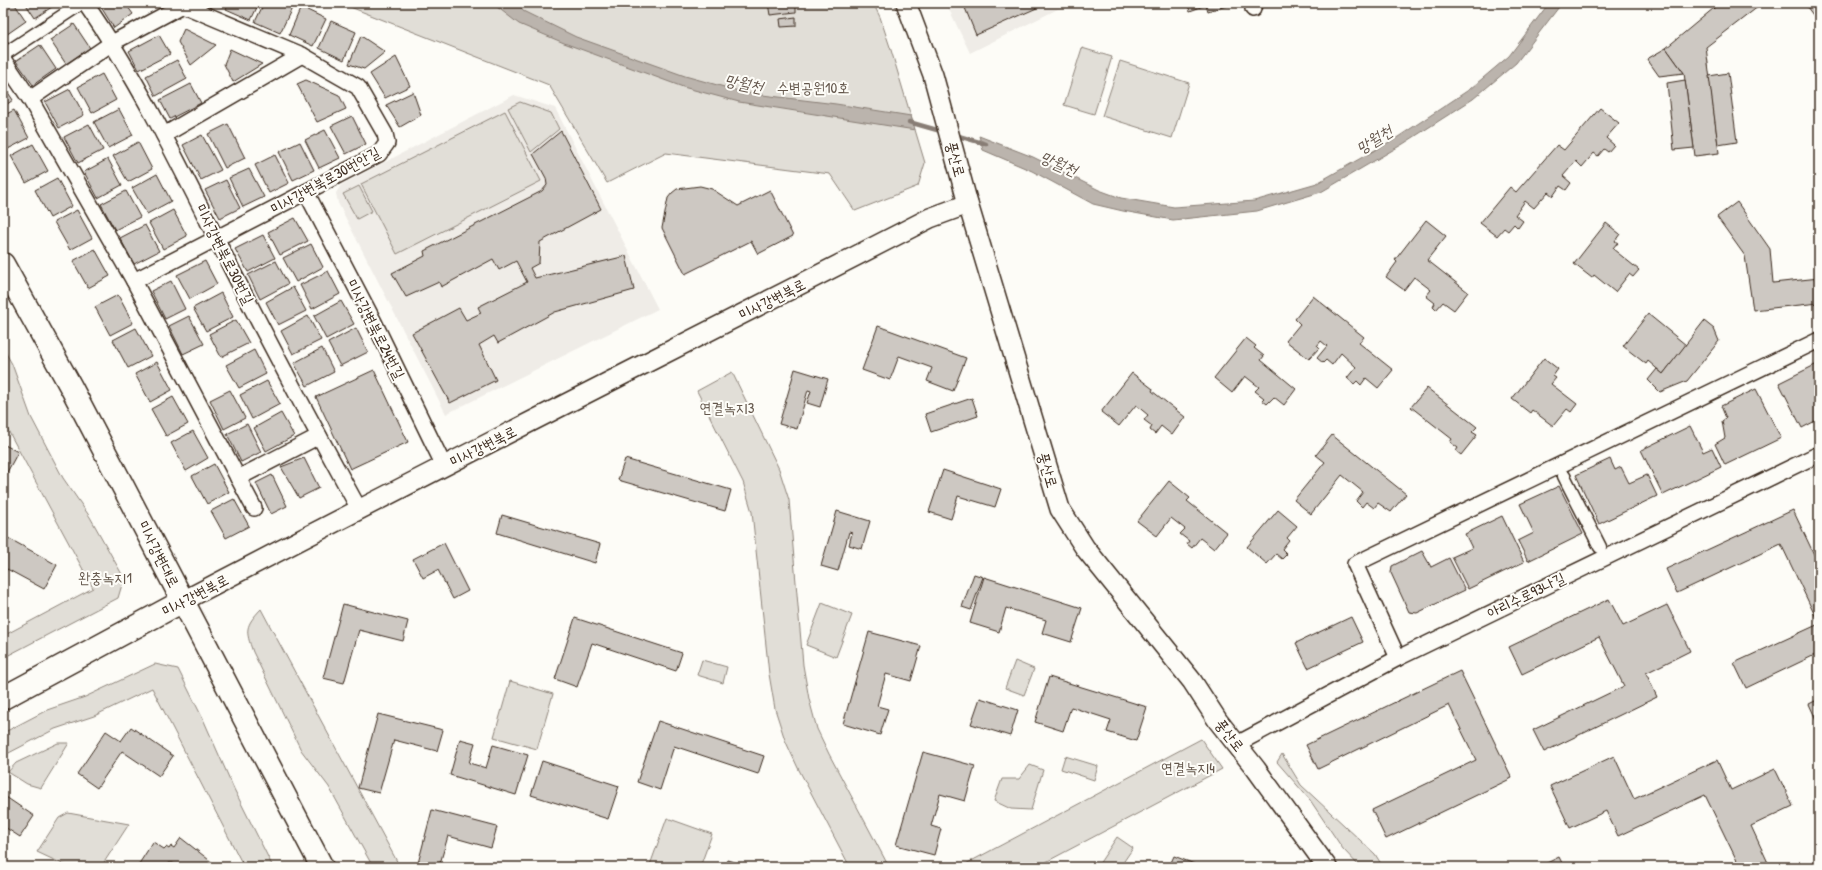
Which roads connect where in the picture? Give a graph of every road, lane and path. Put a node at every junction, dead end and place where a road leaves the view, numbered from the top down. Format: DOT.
graph roads {
  1 [pos="83,3"];
  2 [pos="906,3"];
  3 [pos="112,43"];
  4 [pos="3,55"];
  5 [pos="302,55"];
  6 [pos="3,58"];
  7 [pos="30,99"];
  8 [pos="164,135"];
  9 [pos="306,192"];
  10 [pos="968,204"];
  11 [pos="217,239"];
  12 [pos="3,264"];
  13 [pos="134,281"];
  14 [pos="1819,340"];
  15 [pos="319,436"];
  16 [pos="1819,454"];
  17 [pos="444,466"];
  18 [pos="1564,476"];
  19 [pos="238,478"];
  20 [pos="254,508"];
  21 [pos="359,509"];
  22 [pos="1600,547"];
  23 [pos="183,602"];
  24 [pos="1398,658"];
  25 [pos="3,698"];
  26 [pos="1237,744"];
  27 [pos="322,867"];
  28 [pos="1326,867"];
  1 -- 3 [label="street, 미사강변북로30번길"];
  1 -- 4 [label="street"];
  2 -- 10 [label="street, 풍산로"];
  3 -- 5 [label="street, 미사강변북로30번안길"];
  3 -- 7 [label="street"];
  3 -- 8 [label="street, 미사강변북로30번길"];
  5 -- 8 [label="street"];
  5 -- 9 [label="street, 미사강변북로30번안길"];
  6 -- 7 [label="street"];
  7 -- 13 [label="street"];
  8 -- 11 [label="street, 미사강변북로30번길"];
  9 -- 11 [label="street, 미사강변북로30번안길"];
  9 -- 17 [label="street, 미사강변북로24번길"];
  10 -- 17 [label="street, 미사강변북로"];
  10 -- 26 [label="street, 풍산로"];
  11 -- 13 [label="street, 미사강변북로30번안길"];
  11 -- 15 [label="street, 미사강변북로30번길"];
  12 -- 23 [label="main road, 미사강변대로"];
  13 -- 19 [label="street"];
  14 -- 24 [label="street"];
  15 -- 19 [label="street"];
  15 -- 21 [label="street, 미사강변북로30번길"];
  16 -- 24 [label="street, 아리수로93나길"];
  17 -- 21 [label="street, 미사강변북로"];
  18 -- 22 [label="street"];
  19 -- 20 [label="street"];
  21 -- 23 [label="street, 미사강변북로"];
  23 -- 25 [label="main road, 미사강변북로"];
  23 -- 27 [label="main road, 미사강변대로"];
  24 -- 26 [label="street, 아리수로93나길"];
  26 -- 28 [label="street, 풍산로"];
}
